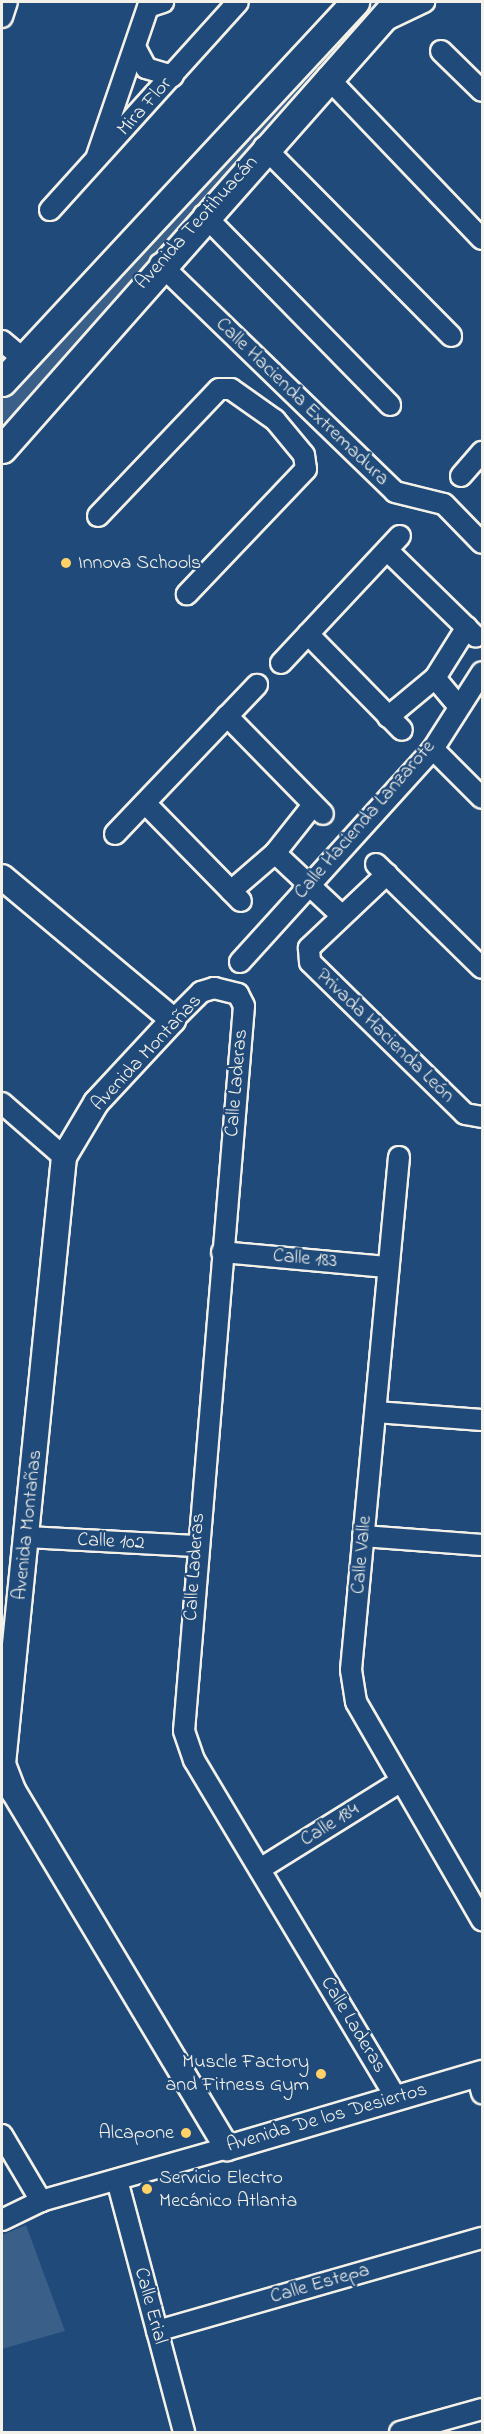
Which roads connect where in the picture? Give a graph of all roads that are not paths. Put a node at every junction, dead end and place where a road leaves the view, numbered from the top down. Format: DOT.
graph roads {
  1 [pos="7,2"];
  2 [pos="355,2"];
  3 [pos="397,2"];
  4 [pos="424,2"];
  5 [pos="150,3"];
  6 [pos="229,6"];
  7 [pos="2,17"];
  8 [pos="374,26"];
  9 [pos="135,47"];
  10 [pos="441,51"];
  11 [pos="173,75"];
  12 [pos="327,77"];
  13 [pos="483,90"];
  14 [pos="264,147"];
  15 [pos="94,164"];
  16 [pos="50,210"];
  17 [pos="204,215"];
  18 [pos="483,239"];
  19 [pos="160,264"];
  20 [pos="451,336"];
  21 [pos="2,341"];
  22 [pos="22,358"];
  23 [pos="2,382"];
  24 [pos="296,399"];
  25 [pos="390,405"];
  26 [pos="275,420"];
  27 [pos="2,449"];
  28 [pos="483,452"];
  29 [pos="461,476"];
  30 [pos="98,516"];
  31 [pos="483,543"];
  32 [pos="187,594"];
  33 [pos="308,634"];
  34 [pos="281,663"];
  35 [pos="483,672"];
  36 [pos="435,678"];
  37 [pos="257,685"];
  38 [pos="458,705"];
  39 [pos="227,716"];
  40 [pos="433,749"];
  41 [pos="483,798"];
  42 [pos="145,803"];
  43 [pos="115,834"];
  44 [pos="275,853"];
  45 [pos="2,877"];
  46 [pos="310,883"];
  47 [pos="341,915"];
  48 [pos="240,962"];
  49 [pos="483,968"];
  50 [pos="228,988"];
  51 [pos="173,1020"];
  52 [pos="2,1103"];
  53 [pos="483,1117"];
  54 [pos="64,1157"];
  55 [pos="399,1157"];
  56 [pos="222,1252"];
  57 [pos="387,1267"];
  58 [pos="376,1412"];
  59 [pos="483,1420"];
  60 [pos="363,1536"];
  61 [pos="27,1537"];
  62 [pos="483,1545"];
  63 [pos="195,1546"];
  64 [pos="4,1712"];
  65 [pos="400,1782"];
  66 [pos="260,1869"];
  67 [pos="483,1920"];
  68 [pos="481,2080"];
  69 [pos="396,2097"];
  70 [pos="2,2135"];
  71 [pos="228,2148"];
  72 [pos="117,2180"];
  73 [pos="41,2201"];
  74 [pos="2,2220"];
  75 [pos="483,2238"];
  76 [pos="157,2331"];
  77 [pos="483,2409"];
  78 [pos="184,2433"];
  79 [pos="400,2433"];
  1 -- 7 [label="street"];
  2 -- 22 [label="main road, Avenida Teotihuacán"];
  3 -- 8 [label="main road, Avenida Teotihuacán"];
  4 -- 8 [label="street"];
  5 -- 9 [label="street"];
  6 -- 11 [label="street, Mira Flor"];
  8 -- 12 [label="main road, Avenida Teotihuacán"];
  9 -- 11 [label="street"];
  9 -- 15 [label="street"];
  10 -- 13 [label="street"];
  11 -- 15 [label="street, Mira Flor"];
  12 -- 14 [label="main road, Avenida Teotihuacán"];
  12 -- 18 [label="street"];
  14 -- 17 [label="main road, Avenida Teotihuacán"];
  14 -- 20 [label="street"];
  15 -- 16 [label="street, Mira Flor"];
  17 -- 19 [label="main road, Avenida Teotihuacán"];
  17 -- 25 [label="street"];
  19 -- 24 [label="street, Calle Hacienda Extremadura"];
  19 -- 27 [label="main road, Avenida Teotihuacán"];
  21 -- 22 [label="street"];
  22 -- 23 [label="main road, Avenida Teotihuacán"];
  24 -- 26 [label="street"];
  24 -- 31 [label="street, Calle Hacienda Extremadura"];
  26 -- 30 [label="street"];
  26 -- 32 [label="street"];
  28 -- 29 [label="street"];
  33 -- 34 [label="street"];
  33 -- 36 [label="street"];
  33 -- 36 [label="street"];
  35 -- 38 [label="street, Calle Hacienda Lanzarote"];
  36 -- 38 [label="street"];
  37 -- 39 [label="street"];
  38 -- 40 [label="street, Calle Hacienda Lanzarote"];
  39 -- 42 [label="street"];
  39 -- 44 [label="street"];
  40 -- 41 [label="street"];
  40 -- 46 [label="street, Calle Hacienda Lanzarote"];
  42 -- 43 [label="street"];
  42 -- 44 [label="street"];
  44 -- 46 [label="street"];
  45 -- 51 [label="street"];
  46 -- 47 [label="street"];
  46 -- 48 [label="street, Calle Hacienda Lanzarote"];
  47 -- 49 [label="street, Privada Hacienda León"];
  47 -- 53 [label="street, Privada Hacienda León"];
  50 -- 51 [label="street, Avenida Montañas"];
  50 -- 56 [label="street, Calle Laderas"];
  51 -- 54 [label="street, Avenida Montañas"];
  52 -- 54 [label="street"];
  54 -- 61 [label="street, Avenida Montañas"];
  55 -- 57 [label="street, Calle Valle"];
  56 -- 57 [label="street, Calle 183"];
  56 -- 63 [label="street, Calle Laderas"];
  57 -- 58 [label="street, Calle Valle"];
  58 -- 59 [label="street"];
  58 -- 60 [label="street, Calle Valle"];
  60 -- 62 [label="street"];
  60 -- 65 [label="street, Calle Valle"];
  61 -- 63 [label="street, Calle 102"];
  61 -- 64 [label="street, Avenida Montañas"];
  63 -- 66 [label="street, Calle Laderas"];
  64 -- 71 [label="street, Avenida Montañas"];
  65 -- 66 [label="street, Calle 184"];
  65 -- 67 [label="street, Calle Valle"];
  66 -- 69 [label="street, Calle Laderas"];
  68 -- 69 [label="street, Avenida De los Desiertos"];
  69 -- 71 [label="street, Avenida De los Desiertos"];
  70 -- 73 [label="street"];
  71 -- 72 [label="street, Avenida De los Desiertos"];
  72 -- 73 [label="street, Avenida De los Desiertos"];
  72 -- 76 [label="street, Calle Erial"];
  73 -- 74 [label="street, Avenida De los Desiertos"];
  75 -- 76 [label="street, Calle Estepa"];
  76 -- 78 [label="street, Calle Erial"];
  77 -- 79 [label="street"];
}
